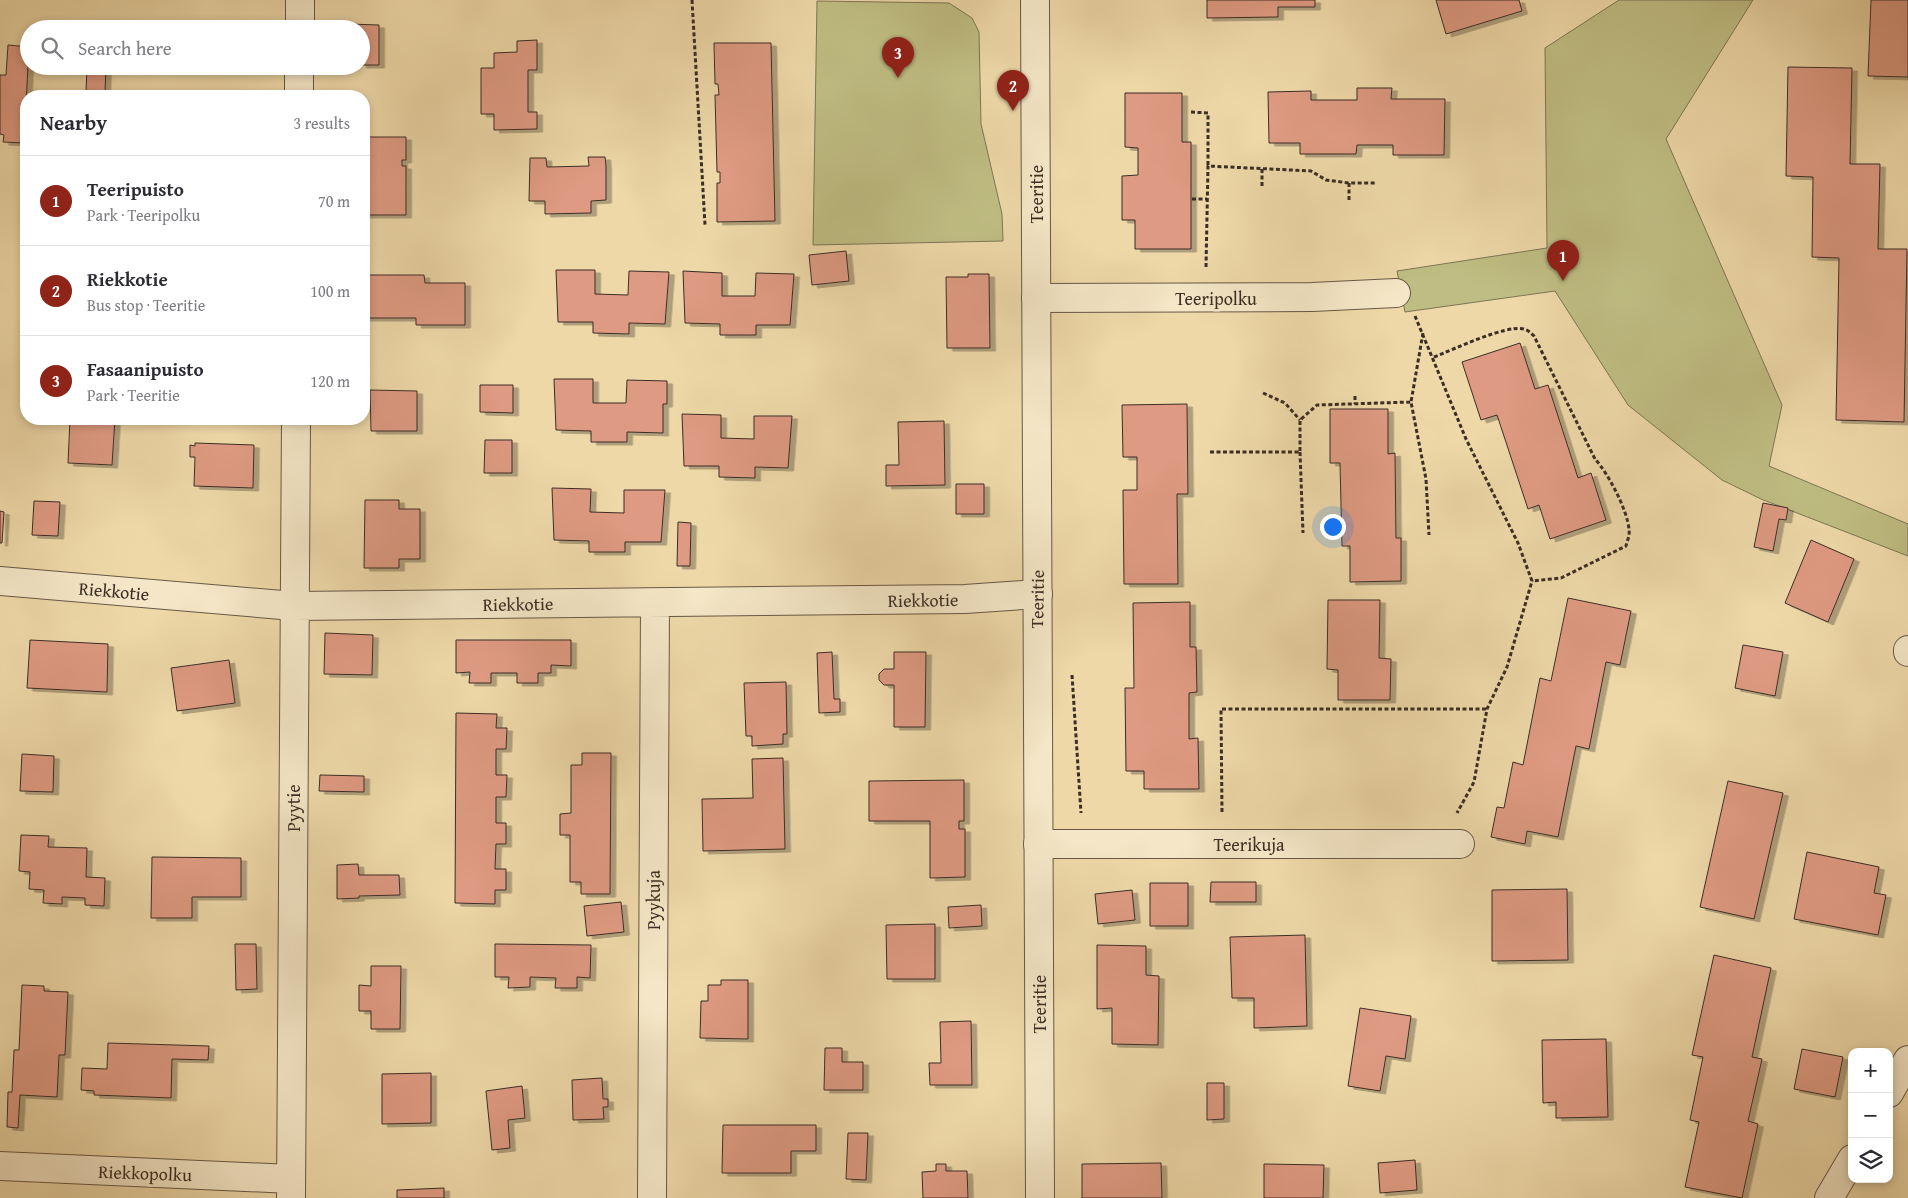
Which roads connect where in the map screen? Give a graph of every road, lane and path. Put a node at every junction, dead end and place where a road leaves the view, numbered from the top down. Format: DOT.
graph roads {
  1 [pos="300,0"];
  2 [pos="692,0"];
  3 [pos="1035,0"];
  4 [pos="300,20"];
  5 [pos="299,75"];
  6 [pos="299,90"];
  7 [pos="1190,112"];
  8 [pos="1208,166"];
  9 [pos="1262,169"];
  10 [pos="1376,183"];
  11 [pos="1349,184"];
  12 [pos="1262,188"];
  13 [pos="1207,198"];
  14 [pos="1192,199"];
  15 [pos="1349,201"];
  16 [pos="705,225"];
  17 [pos="1396,293"];
  18 [pos="1205,297"];
  19 [pos="1036,298"];
  20 [pos="1423,334"];
  21 [pos="1434,357"];
  22 [pos="1264,393"];
  23 [pos="1355,396"];
  24 [pos="1411,402"];
  25 [pos="1356,404"];
  26 [pos="1300,420"];
  27 [pos="296,425"];
  28 [pos="1210,452"];
  29 [pos="1300,452"];
  30 [pos="1303,533"];
  31 [pos="1429,535"];
  32 [pos="0,581"];
  33 [pos="1532,581"];
  34 [pos="1038,594"];
  35 [pos="655,603"];
  36 [pos="294,606"];
  37 [pos="1488,709"];
  38 [pos="1452,843"];
  39 [pos="1038,844"];
  40 [pos="1223,844"];
  41 [pos="1908,1060"];
  42 [pos="1893,1086"];
  43 [pos="0,1166"];
  44 [pos="1848,1166"];
  45 [pos="291,1189"];
  46 [pos="652,1198"];
  47 [pos="1040,1198"];
  48 [pos="1829,1198"];
  1 -- 4 [label="street"];
  2 -- 16 [label="path"];
  3 -- 19 [label="street, Teeritie"];
  5 -- 6 [label="street"];
  7 -- 8 [label="path"];
  8 -- 9 [label="path"];
  8 -- 13 [label="path"];
  9 -- 11 [label="path"];
  9 -- 12 [label="path"];
  10 -- 11 [label="path"];
  11 -- 15 [label="path"];
  13 -- 14 [label="path"];
  13 -- 18 [label="path"];
  17 -- 18 [label="street, Teeripolku"];
  17 -- 20 [label="path"];
  18 -- 19 [label="street, Teeripolku"];
  19 -- 34 [label="street, Teeritie"];
  20 -- 21 [label="path"];
  20 -- 24 [label="path"];
  21 -- 33 [label="path"];
  21 -- 33 [label="path"];
  22 -- 26 [label="path"];
  23 -- 25 [label="path"];
  24 -- 25 [label="path"];
  24 -- 31 [label="path"];
  25 -- 26 [label="path"];
  26 -- 29 [label="path"];
  27 -- 36 [label="street, Pyytie"];
  28 -- 29 [label="path"];
  29 -- 30 [label="path"];
  32 -- 36 [label="street, Riekkotie"];
  33 -- 37 [label="path"];
  34 -- 35 [label="street, Riekkotie"];
  34 -- 39 [label="street, Teeritie"];
  35 -- 36 [label="street, Riekkotie"];
  35 -- 46 [label="street, Pyykuja"];
  36 -- 45 [label="street, Pyytie"];
  37 -- 38 [label="path"];
  37 -- 40 [label="path"];
  38 -- 40 [label="street, Teerikuja"];
  39 -- 40 [label="street, Teerikuja"];
  39 -- 47 [label="street, Teeritie"];
  41 -- 42 [label="street"];
  43 -- 45 [label="street, Riekkopolku"];
  44 -- 48 [label="street"];
}
